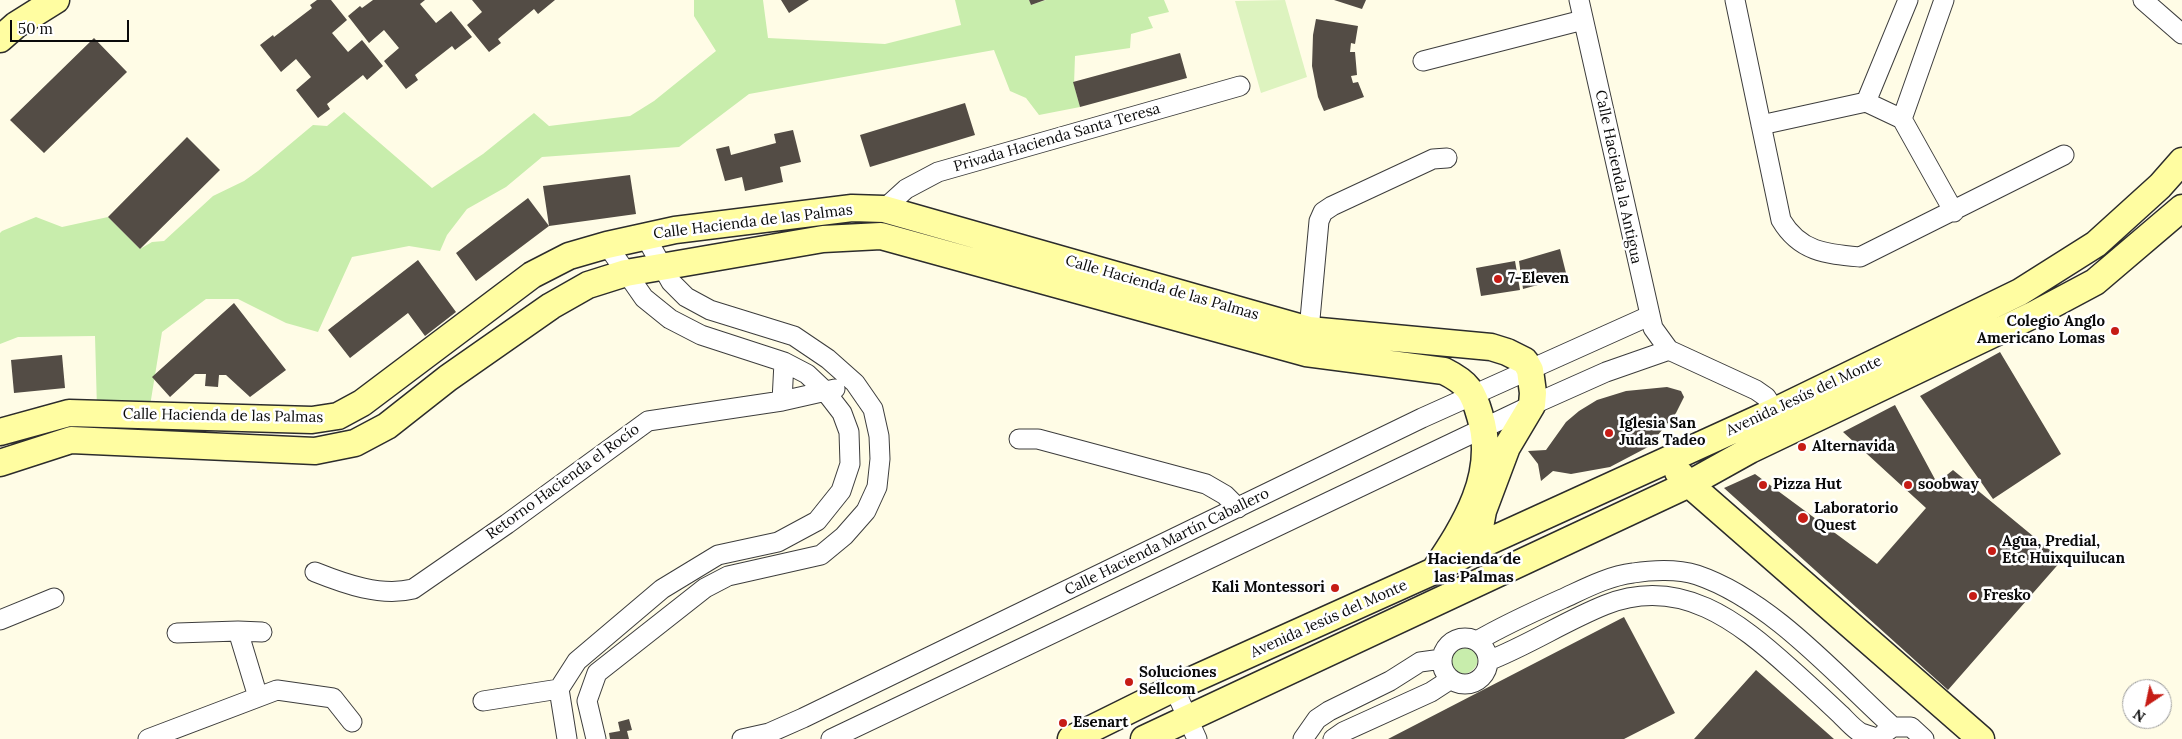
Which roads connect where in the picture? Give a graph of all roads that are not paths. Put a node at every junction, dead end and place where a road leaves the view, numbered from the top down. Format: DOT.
graph roads {
  1 [pos="56,0"];
  2 [pos="1579,0"];
  3 [pos="1735,0"];
  4 [pos="1908,0"];
  5 [pos="1944,0"];
  6 [pos="2143,0"];
  7 [pos="1583,20"];
  8 [pos="2182,34"];
  9 [pos="0,39"];
  10 [pos="1423,61"];
  11 [pos="1240,86"];
  12 [pos="1866,102"];
  13 [pos="1902,119"];
  14 [pos="1761,125"];
  15 [pos="2064,155"];
  16 [pos="1447,158"];
  17 [pos="2182,161"];
  18 [pos="2182,208"];
  19 [pos="884,209"];
  20 [pos="1954,212"];
  21 [pos="645,236"];
  22 [pos="607,245"];
  23 [pos="1051,256"];
  24 [pos="661,267"];
  25 [pos="626,273"];
  26 [pos="1044,282"];
  27 [pos="710,310"];
  28 [pos="729,316"];
  29 [pos="1649,316"];
  30 [pos="701,335"];
  31 [pos="723,342"];
  32 [pos="1308,342"];
  33 [pos="1593,343"];
  34 [pos="1669,350"];
  35 [pos="784,362"];
  36 [pos="1530,370"];
  37 [pos="1606,372"];
  38 [pos="855,383"];
  39 [pos="826,392"];
  40 [pos="1474,395"];
  41 [pos="782,401"];
  42 [pos="1532,405"];
  43 [pos="1775,411"];
  44 [pos="1484,429"];
  45 [pos="0,432"];
  46 [pos="1019,439"];
  47 [pos="1667,460"];
  48 [pos="0,463"];
  49 [pos="1689,484"];
  50 [pos="1238,508"];
  51 [pos="1481,545"];
  52 [pos="1434,571"];
  53 [pos="315,572"];
  54 [pos="54,598"];
  55 [pos="0,620"];
  56 [pos="238,631"];
  57 [pos="262,632"];
  58 [pos="177,633"];
  59 [pos="1477,641"];
  60 [pos="1442,659"];
  61 [pos="1488,660"];
  62 [pos="1451,679"];
  63 [pos="1174,688"];
  64 [pos="559,689"];
  65 [pos="258,697"];
  66 [pos="483,701"];
  67 [pos="1139,706"];
  68 [pos="352,722"];
  69 [pos="1193,729"];
  70 [pos="1884,735"];
  71 [pos="1151,737"];
  72 [pos="148,739"];
  73 [pos="567,739"];
  74 [pos="596,739"];
  75 [pos="742,739"];
  76 [pos="831,739"];
  77 [pos="1072,739"];
  78 [pos="1303,739"];
  79 [pos="1333,739"];
  80 [pos="1924,739"];
  81 [pos="1981,739"];
  1 -- 9 [label="main road"];
  2 -- 7 [label="street, Calle Hacienda la Antigua"];
  3 -- 14 [label="street"];
  4 -- 12 [label="street"];
  5 -- 13 [label="street"];
  6 -- 8 [label="street"];
  7 -- 10 [label="street"];
  7 -- 29 [label="street, Calle Hacienda la Antigua"];
  11 -- 19 [label="street, Privada Hacienda Santa Teresa"];
  12 -- 13 [label="street"];
  12 -- 14 [label="street"];
  13 -- 20 [label="street"];
  14 -- 20 [label="street"];
  15 -- 20 [label="street"];
  16 -- 32 [label="street"];
  17 -- 43 [label="main road, Avenida Jesús del Monte"];
  18 -- 49 [label="main road, Avenida Jesús del Monte"];
  19 -- 21 [label="main road, Calle Hacienda de las Palmas"];
  19 -- 23 [label="main road, Calle Hacienda de las Palmas"];
  21 -- 22 [label="main road, Calle Hacienda de las Palmas"];
  21 -- 24 [label="street"];
  22 -- 25 [label="street"];
  22 -- 45 [label="main road, Calle Hacienda de las Palmas"];
  23 -- 26 [label="main road"];
  23 -- 32 [label="main road, Calle Hacienda de las Palmas"];
  24 -- 25 [label="main road, Calle Hacienda de las Palmas"];
  24 -- 26 [label="main road, Calle Hacienda de las Palmas"];
  24 -- 27 [label="street"];
  25 -- 30 [label="street"];
  25 -- 48 [label="main road, Calle Hacienda de las Palmas"];
  26 -- 32 [label="main road, Calle Hacienda de las Palmas"];
  27 -- 28 [label="street"];
  27 -- 30 [label="street"];
  28 -- 31 [label="street"];
  28 -- 38 [label="street"];
  29 -- 33 [label="street, Calle Hacienda Martín Caballero"];
  29 -- 34 [label="street, Calle Hacienda la Antigua"];
  30 -- 31 [label="street"];
  31 -- 35 [label="street"];
  32 -- 36 [label="main road, Calle Hacienda de las Palmas"];
  32 -- 40 [label="main road, Calle Hacienda de las Palmas"];
  33 -- 36 [label="street, Calle Hacienda Martín Caballero"];
  33 -- 37 [label="street"];
  34 -- 37 [label="street"];
  34 -- 43 [label="street"];
  35 -- 39 [label="street"];
  35 -- 41 [label="street"];
  36 -- 40 [label="street, Calle Hacienda Martín Caballero"];
  36 -- 42 [label="main road"];
  37 -- 42 [label="street"];
  38 -- 39 [label="street, Retorno Hacienda el Rocío"];
  38 -- 74 [label="street"];
  39 -- 41 [label="street, Retorno Hacienda el Rocío"];
  39 -- 64 [label="street"];
  40 -- 44 [label="main road, Calle Hacienda de las Palmas"];
  40 -- 50 [label="street, Calle Hacienda Martín Caballero"];
  41 -- 53 [label="street, Retorno Hacienda el Rocío"];
  42 -- 44 [label="street"];
  42 -- 51 [label="main road"];
  43 -- 47 [label="main road, Avenida Jesús del Monte"];
  44 -- 52 [label="main road, Calle Hacienda de las Palmas"];
  44 -- 76 [label="street"];
  46 -- 50 [label="street"];
  47 -- 49 [label="main road"];
  47 -- 51 [label="main road, Avenida Jesús del Monte"];
  49 -- 69 [label="main road, Avenida Jesús del Monte"];
  49 -- 81 [label="main road"];
  50 -- 75 [label="street, Calle Hacienda Martín Caballero"];
  51 -- 52 [label="main road, Avenida Jesús del Monte"];
  52 -- 63 [label="main road, Avenida Jesús del Monte"];
  54 -- 55 [label="street"];
  56 -- 57 [label="street"];
  56 -- 58 [label="street"];
  56 -- 65 [label="street"];
  59 -- 60 [label="street"];
  59 -- 61 [label="street"];
  59 -- 70 [label="street"];
  60 -- 62 [label="street"];
  60 -- 78 [label="street"];
  61 -- 62 [label="street"];
  61 -- 70 [label="street"];
  62 -- 79 [label="street"];
  63 -- 67 [label="main road, Avenida Jesús del Monte"];
  63 -- 69 [label="street"];
  64 -- 66 [label="street"];
  64 -- 73 [label="street"];
  65 -- 68 [label="street"];
  65 -- 72 [label="street"];
  67 -- 71 [label="street"];
  67 -- 77 [label="main road, Avenida Jesús del Monte"];
  69 -- 71 [label="main road, Avenida Jesús del Monte"];
  70 -- 80 [label="street"];
}
